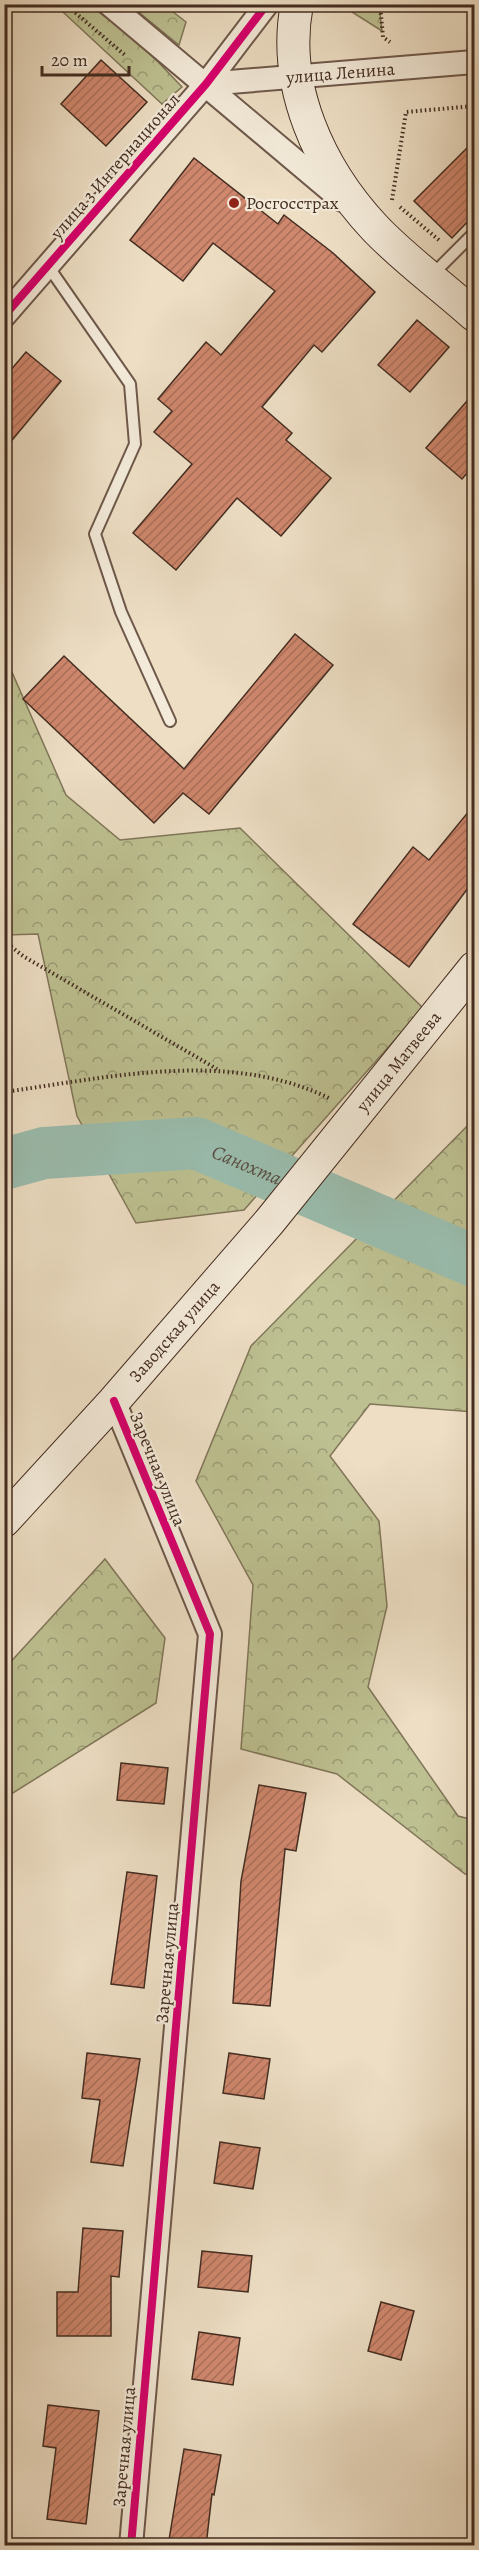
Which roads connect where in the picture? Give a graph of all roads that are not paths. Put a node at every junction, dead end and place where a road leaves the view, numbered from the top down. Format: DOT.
graph roads {
  1 [pos="109,4"];
  2 [pos="267,4"];
  3 [pos="297,4"];
  4 [pos="474,62"];
  5 [pos="296,76"];
  6 [pos="206,84"];
  7 [pos="375,228"];
  8 [pos="474,233"];
  9 [pos="48,266"];
  10 [pos="431,276"];
  11 [pos="474,315"];
  12 [pos="4,316"];
  13 [pos="170,721"];
  14 [pos="474,968"];
  15 [pos="270,1221"];
  16 [pos="114,1401"];
  17 [pos="4,1521"];
  18 [pos="131,2546"];
  1 -- 6 [label="street"];
  2 -- 6 [label="street, улица 3 Интернационал"];
  3 -- 5 [label="main road"];
  4 -- 5 [label="street, улица Ленина"];
  5 -- 6 [label="street, улица Ленина"];
  5 -- 7 [label="main road"];
  6 -- 7 [label="street"];
  6 -- 9 [label="street, улица 3 Интернационал"];
  7 -- 10 [label="main road"];
  8 -- 10 [label="lane"];
  9 -- 12 [label="street, улица 3 Интернационал"];
  9 -- 13 [label="lane"];
  10 -- 11 [label="main road"];
  14 -- 15 [label="main road, улица Матвеева"];
  15 -- 16 [label="main road, Заводская улица"];
  16 -- 17 [label="main road, Заводская улица"];
  16 -- 18 [label="street, Заречная улица"];
}
